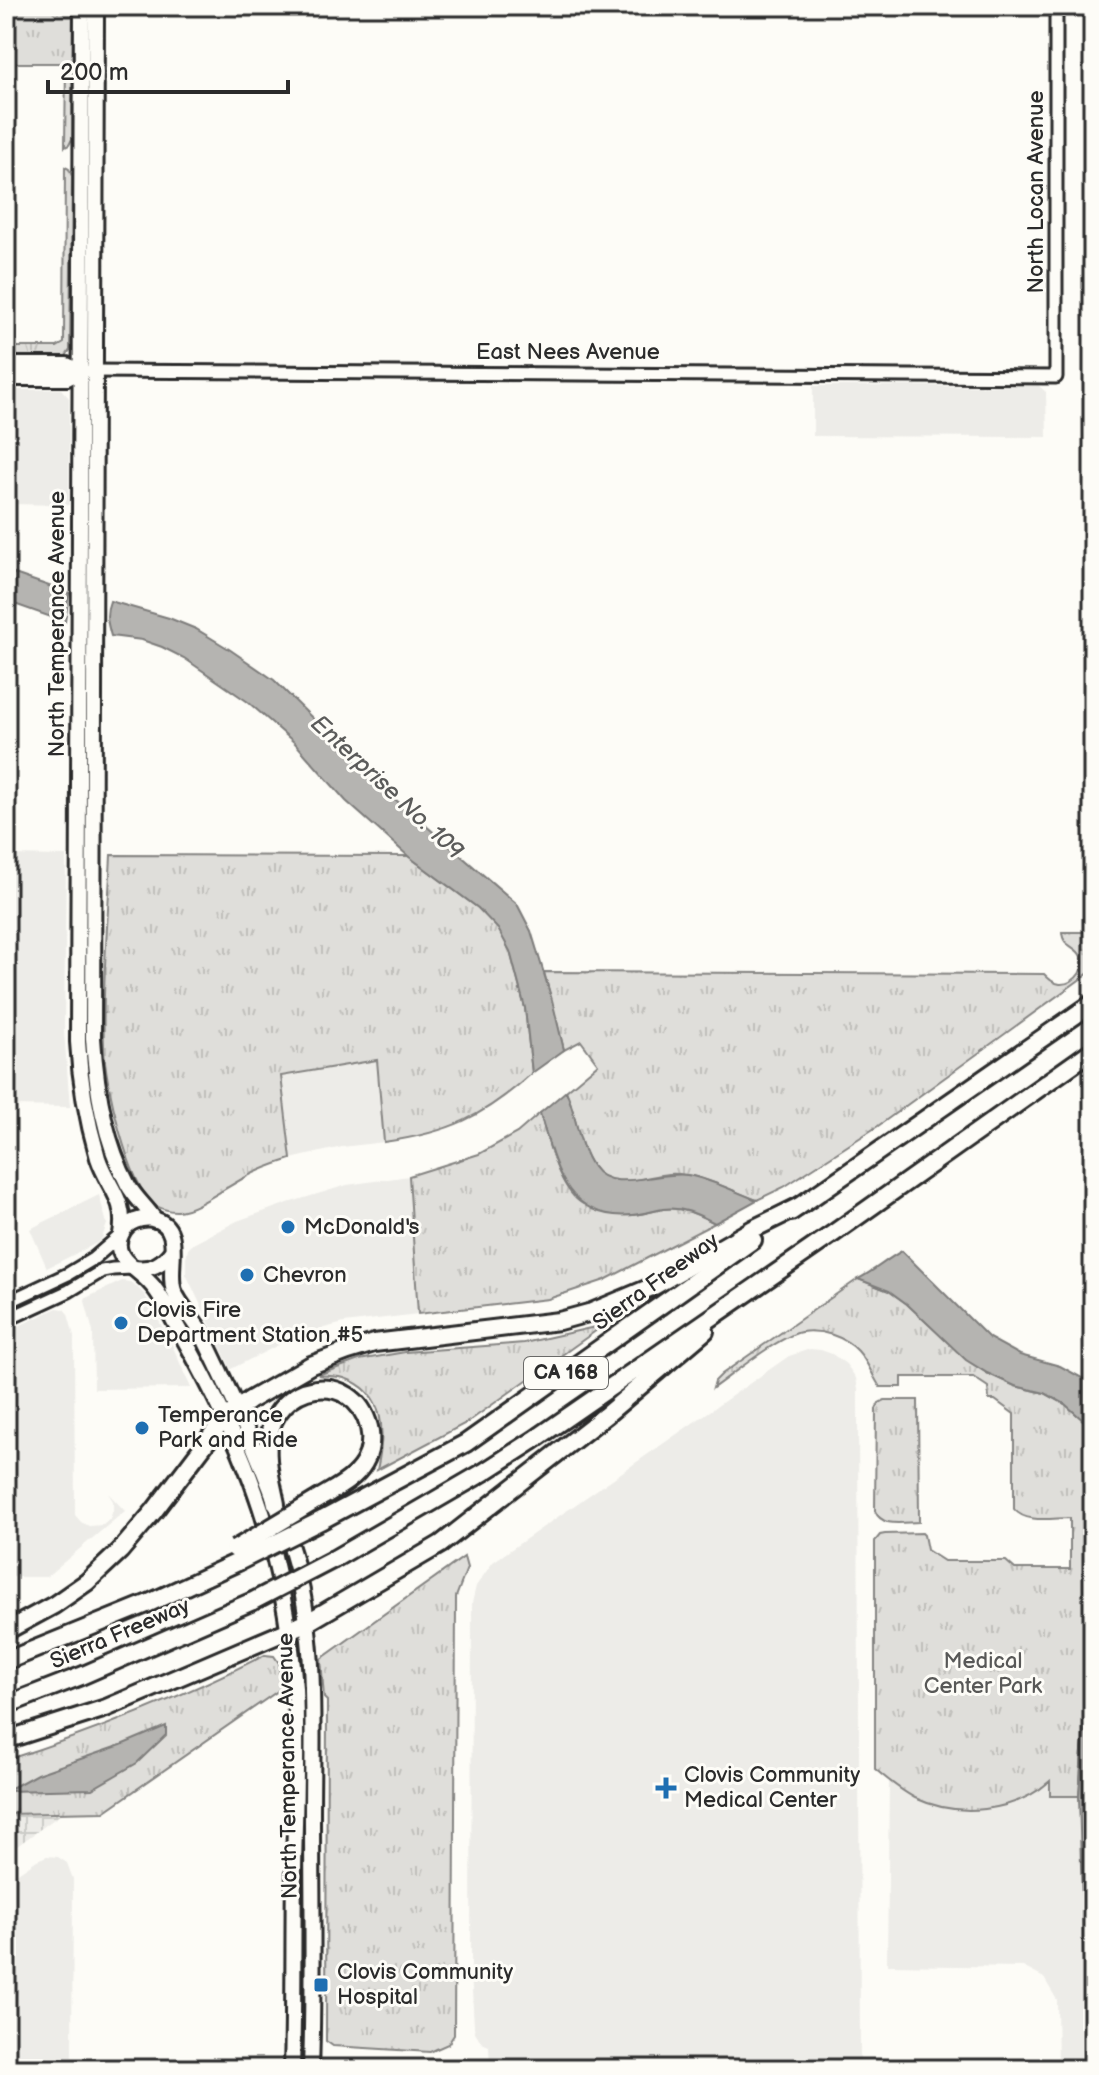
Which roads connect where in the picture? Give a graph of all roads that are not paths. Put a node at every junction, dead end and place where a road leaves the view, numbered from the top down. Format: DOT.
graph roads {
  1 [pos="82,6"];
  2 [pos="96,6"];
  3 [pos="1056,6"];
  4 [pos="6,365"];
  5 [pos="88,371"];
  6 [pos="1056,377"];
  7 [pos="6,378"];
  8 [pos="77,962"];
  9 [pos="1093,1003"];
  10 [pos="1093,1050"];
  11 [pos="94,1061"];
  12 [pos="798,1207"];
  13 [pos="155,1220"];
  14 [pos="121,1235"];
  15 [pos="172,1251"];
  16 [pos="132,1268"];
  17 [pos="748,1292"];
  18 [pos="6,1303"];
  19 [pos="6,1320"];
  20 [pos="230,1414"];
  21 [pos="276,1504"];
  22 [pos="237,1556"];
  23 [pos="308,1622"];
  24 [pos="6,1631"];
  25 [pos="288,1631"];
  26 [pos="6,1661"];
  27 [pos="6,1705"];
  28 [pos="6,1740"];
  29 [pos="292,2069"];
  30 [pos="311,2069"];
  1 -- 5 [label="main road, North Temperance Avenue"];
  2 -- 5 [label="main road, North Temperance Avenue"];
  3 -- 6 [label="street, North Locan Avenue"];
  4 -- 5 [label="main road, East Nees Avenue"];
  5 -- 6 [label="street, East Nees Avenue"];
  5 -- 7 [label="main road, East Nees Avenue"];
  5 -- 8 [label="main road, North Temperance Avenue"];
  5 -- 11 [label="main road, North Temperance Avenue"];
  8 -- 11 [label="main road"];
  8 -- 14 [label="main road, North Temperance Avenue"];
  9 -- 12 [label="highway, Sierra Freeway / CA 168"];
  10 -- 17 [label="highway, Sierra Freeway / CA 168"];
  11 -- 13 [label="main road, North Temperance Avenue"];
  12 -- 20 [label="highway"];
  12 -- 22 [label="highway, Sierra Freeway / CA 168, bridge"];
  13 -- 14 [label="main road"];
  13 -- 15 [label="main road"];
  14 -- 16 [label="main road"];
  14 -- 18 [label="street"];
  15 -- 16 [label="main road"];
  15 -- 20 [label="main road, North Temperance Avenue"];
  16 -- 19 [label="street"];
  16 -- 20 [label="main road, North Temperance Avenue"];
  17 -- 23 [label="highway"];
  17 -- 27 [label="highway, Sierra Freeway / CA 168, bridge"];
  20 -- 21 [label="main road, North Temperance Avenue"];
  20 -- 24 [label="highway"];
  20 -- 25 [label="main road, North Temperance Avenue"];
  21 -- 22 [label="highway, bridge"];
  21 -- 23 [label="main road, North Temperance Avenue"];
  22 -- 26 [label="highway, Sierra Freeway"];
  23 -- 25 [label="highway"];
  23 -- 30 [label="main road, North Temperance Avenue"];
  25 -- 28 [label="highway"];
  25 -- 29 [label="main road, North Temperance Avenue"];
}
